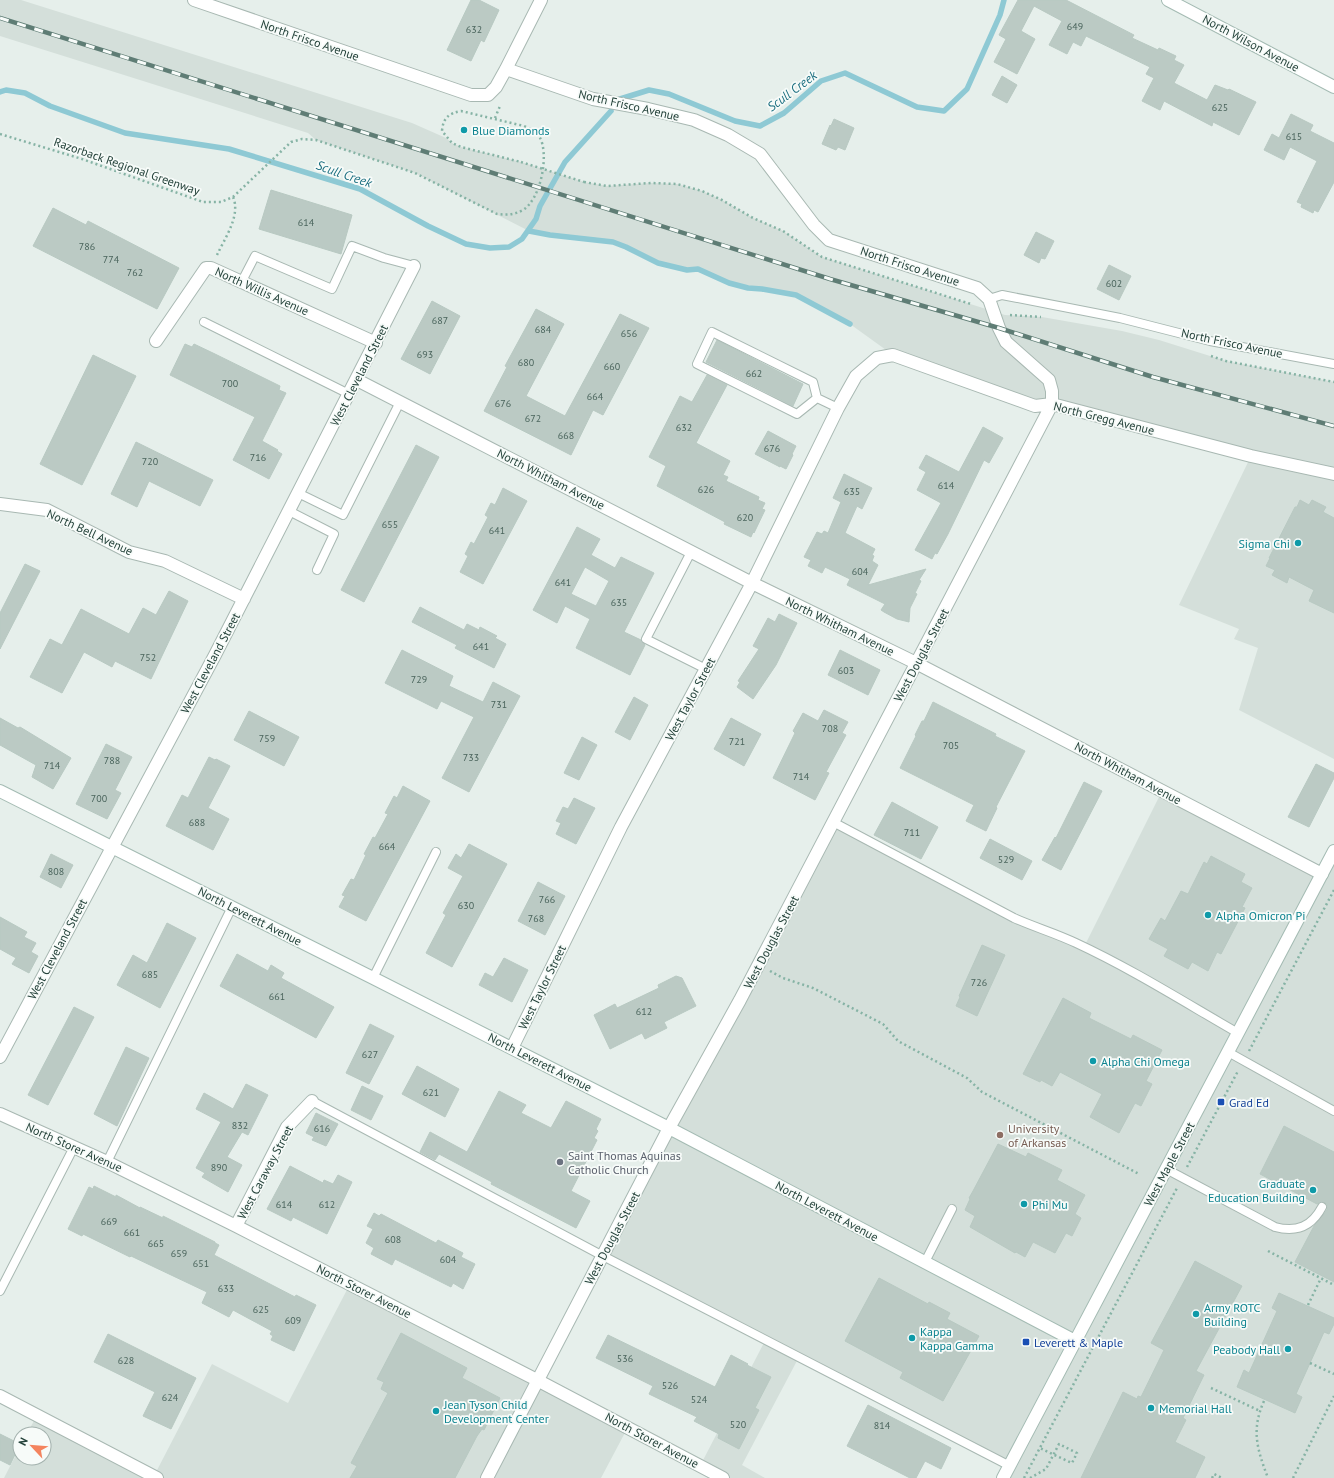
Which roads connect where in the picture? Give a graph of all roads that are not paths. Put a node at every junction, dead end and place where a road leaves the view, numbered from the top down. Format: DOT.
graph roads {
  1 [pos="194,0"];
  2 [pos="541,0"];
  3 [pos="1168,0"];
  4 [pos="506,69"];
  5 [pos="1334,86"];
  6 [pos="414,266"];
  7 [pos="242,282"];
  8 [pos="989,299"];
  9 [pos="204,322"];
  10 [pos="156,341"];
  11 [pos="376,343"];
  12 [pos="877,358"];
  13 [pos="1334,364"];
  14 [pos="357,380"];
  15 [pos="349,394"];
  16 [pos="817,398"];
  17 [pos="400,402"];
  18 [pos="1052,404"];
  19 [pos="838,408"];
  20 [pos="1334,474"];
  21 [pos="298,493"];
  22 [pos="0,504"];
  23 [pos="289,512"];
  24 [pos="691,552"];
  25 [pos="317,570"];
  26 [pos="752,583"];
  27 [pos="244,599"];
  28 [pos="916,663"];
  29 [pos="706,669"];
  30 [pos="0,791"];
  31 [pos="833,822"];
  32 [pos="111,847"];
  33 [pos="1334,851"];
  34 [pos="436,852"];
  35 [pos="1322,874"];
  36 [pos="232,907"];
  37 [pos="373,978"];
  38 [pos="1238,1033"];
  39 [pos="512,1048"];
  40 [pos="1228,1052"];
  41 [pos="0,1057"];
  42 [pos="312,1101"];
  43 [pos="1334,1111"];
  44 [pos="0,1114"];
  45 [pos="669,1128"];
  46 [pos="74,1147"];
  47 [pos="107,1162"];
  48 [pos="1166,1169"];
  49 [pos="1322,1207"];
  50 [pos="952,1209"];
  51 [pos="236,1226"];
  52 [pos="603,1256"];
  53 [pos="925,1262"];
  54 [pos="0,1291"];
  55 [pos="1075,1341"];
  56 [pos="537,1380"];
  57 [pos="0,1396"];
  58 [pos="1010,1466"];
  59 [pos="157,1478"];
  60 [pos="487,1478"];
  61 [pos="723,1478"];
  62 [pos="1004,1478"];
  1 -- 4 [label="street, North Frisco Avenue"];
  2 -- 4 [label="street"];
  3 -- 5 [label="street, North Wilson Avenue"];
  4 -- 8 [label="street, North Frisco Avenue"];
  6 -- 7 [label="lane"];
  6 -- 11 [label="street, West Cleveland Street"];
  7 -- 10 [label="street, North Willis Avenue"];
  7 -- 11 [label="street, North Willis Avenue"];
  8 -- 13 [label="lane, North Frisco Avenue"];
  8 -- 18 [label="street"];
  9 -- 15 [label="lane"];
  11 -- 14 [label="street, West Cleveland Street"];
  12 -- 18 [label="street, North Gregg Avenue"];
  12 -- 19 [label="street, West Taylor Street"];
  14 -- 15 [label="street, West Cleveland Street"];
  14 -- 17 [label="street, North Whitham Avenue"];
  15 -- 21 [label="street, West Cleveland Street"];
  16 -- 16 [label="lane"];
  16 -- 19 [label="lane"];
  17 -- 21 [label="lane"];
  17 -- 24 [label="street, North Whitham Avenue"];
  18 -- 20 [label="street, North Gregg Avenue"];
  18 -- 28 [label="street, West Douglas Street"];
  19 -- 26 [label="street, West Taylor Street"];
  21 -- 23 [label="street, West Cleveland Street"];
  22 -- 27 [label="street, North Bell Avenue"];
  23 -- 25 [label="lane"];
  23 -- 27 [label="street, West Cleveland Street"];
  24 -- 26 [label="street, North Whitham Avenue"];
  24 -- 29 [label="lane"];
  26 -- 28 [label="street, North Whitham Avenue"];
  26 -- 29 [label="street, West Taylor Street"];
  27 -- 32 [label="street, West Cleveland Street"];
  28 -- 31 [label="street, West Douglas Street"];
  28 -- 35 [label="street, North Whitham Avenue"];
  29 -- 39 [label="street, West Taylor Street"];
  30 -- 32 [label="street, North Leverett Avenue"];
  31 -- 38 [label="lane"];
  31 -- 45 [label="street, West Douglas Street"];
  32 -- 36 [label="street, North Leverett Avenue"];
  32 -- 41 [label="street, West Cleveland Street"];
  33 -- 35 [label="street, West Maple Street"];
  34 -- 37 [label="lane"];
  35 -- 38 [label="street, West Maple Street"];
  36 -- 37 [label="street, North Leverett Avenue"];
  36 -- 47 [label="lane"];
  37 -- 39 [label="street, North Leverett Avenue"];
  38 -- 40 [label="street, West Maple Street"];
  39 -- 45 [label="street, North Leverett Avenue"];
  40 -- 43 [label="lane"];
  40 -- 48 [label="street, West Maple Street"];
  42 -- 51 [label="street, West Caraway Street"];
  42 -- 52 [label="lane"];
  44 -- 46 [label="street, North Storer Avenue"];
  45 -- 52 [label="street, West Douglas Street"];
  45 -- 53 [label="street, North Leverett Avenue"];
  46 -- 47 [label="street, North Storer Avenue"];
  46 -- 54 [label="lane"];
  47 -- 51 [label="street, North Storer Avenue"];
  48 -- 49 [label="lane"];
  48 -- 55 [label="street, West Maple Street"];
  50 -- 53 [label="lane"];
  51 -- 56 [label="street, North Storer Avenue"];
  52 -- 56 [label="street, West Douglas Street"];
  52 -- 58 [label="lane"];
  53 -- 55 [label="street, North Leverett Avenue"];
  55 -- 58 [label="street, West Maple Street"];
  56 -- 60 [label="street, West Douglas Street"];
  56 -- 61 [label="street, North Storer Avenue"];
  57 -- 59 [label="street"];
  58 -- 62 [label="street, West Maple Street"];
}
